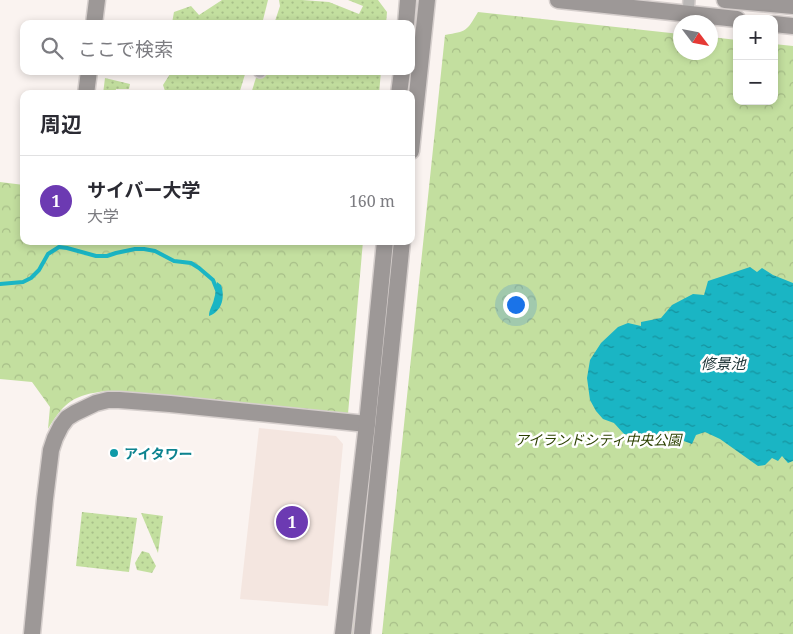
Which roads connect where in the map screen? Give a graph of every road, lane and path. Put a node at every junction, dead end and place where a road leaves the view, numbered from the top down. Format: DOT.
graph roads {
  1 [pos="97,0"];
  2 [pos="408,0"];
  3 [pos="427,0"];
  4 [pos="558,0"];
  5 [pos="725,0"];
  6 [pos="756,1"];
  7 [pos="793,6"];
  8 [pos="688,7"];
  9 [pos="733,18"];
  10 [pos="94,20"];
  11 [pos="406,20"];
  12 [pos="778,24"];
  13 [pos="793,26"];
  14 [pos="88,75"];
  15 [pos="401,75"];
  16 [pos="87,90"];
  17 [pos="400,90"];
  18 [pos="415,113"];
  19 [pos="385,245"];
  20 [pos="402,245"];
  21 [pos="367,424"];
  22 [pos="32,634"];
  23 [pos="343,634"];
  24 [pos="362,634"];
  1 -- 10 [label="street"];
  2 -- 11 [label="street"];
  3 -- 18 [label="street"];
  4 -- 8 [label="street"];
  5 -- 6 [label="street"];
  6 -- 7 [label="street"];
  8 -- 9 [label="street"];
  12 -- 13 [label="street"];
  14 -- 16 [label="street"];
  15 -- 17 [label="street"];
  19 -- 21 [label="street"];
  20 -- 24 [label="street"];
  21 -- 22 [label="street"];
  21 -- 23 [label="street"];
}
